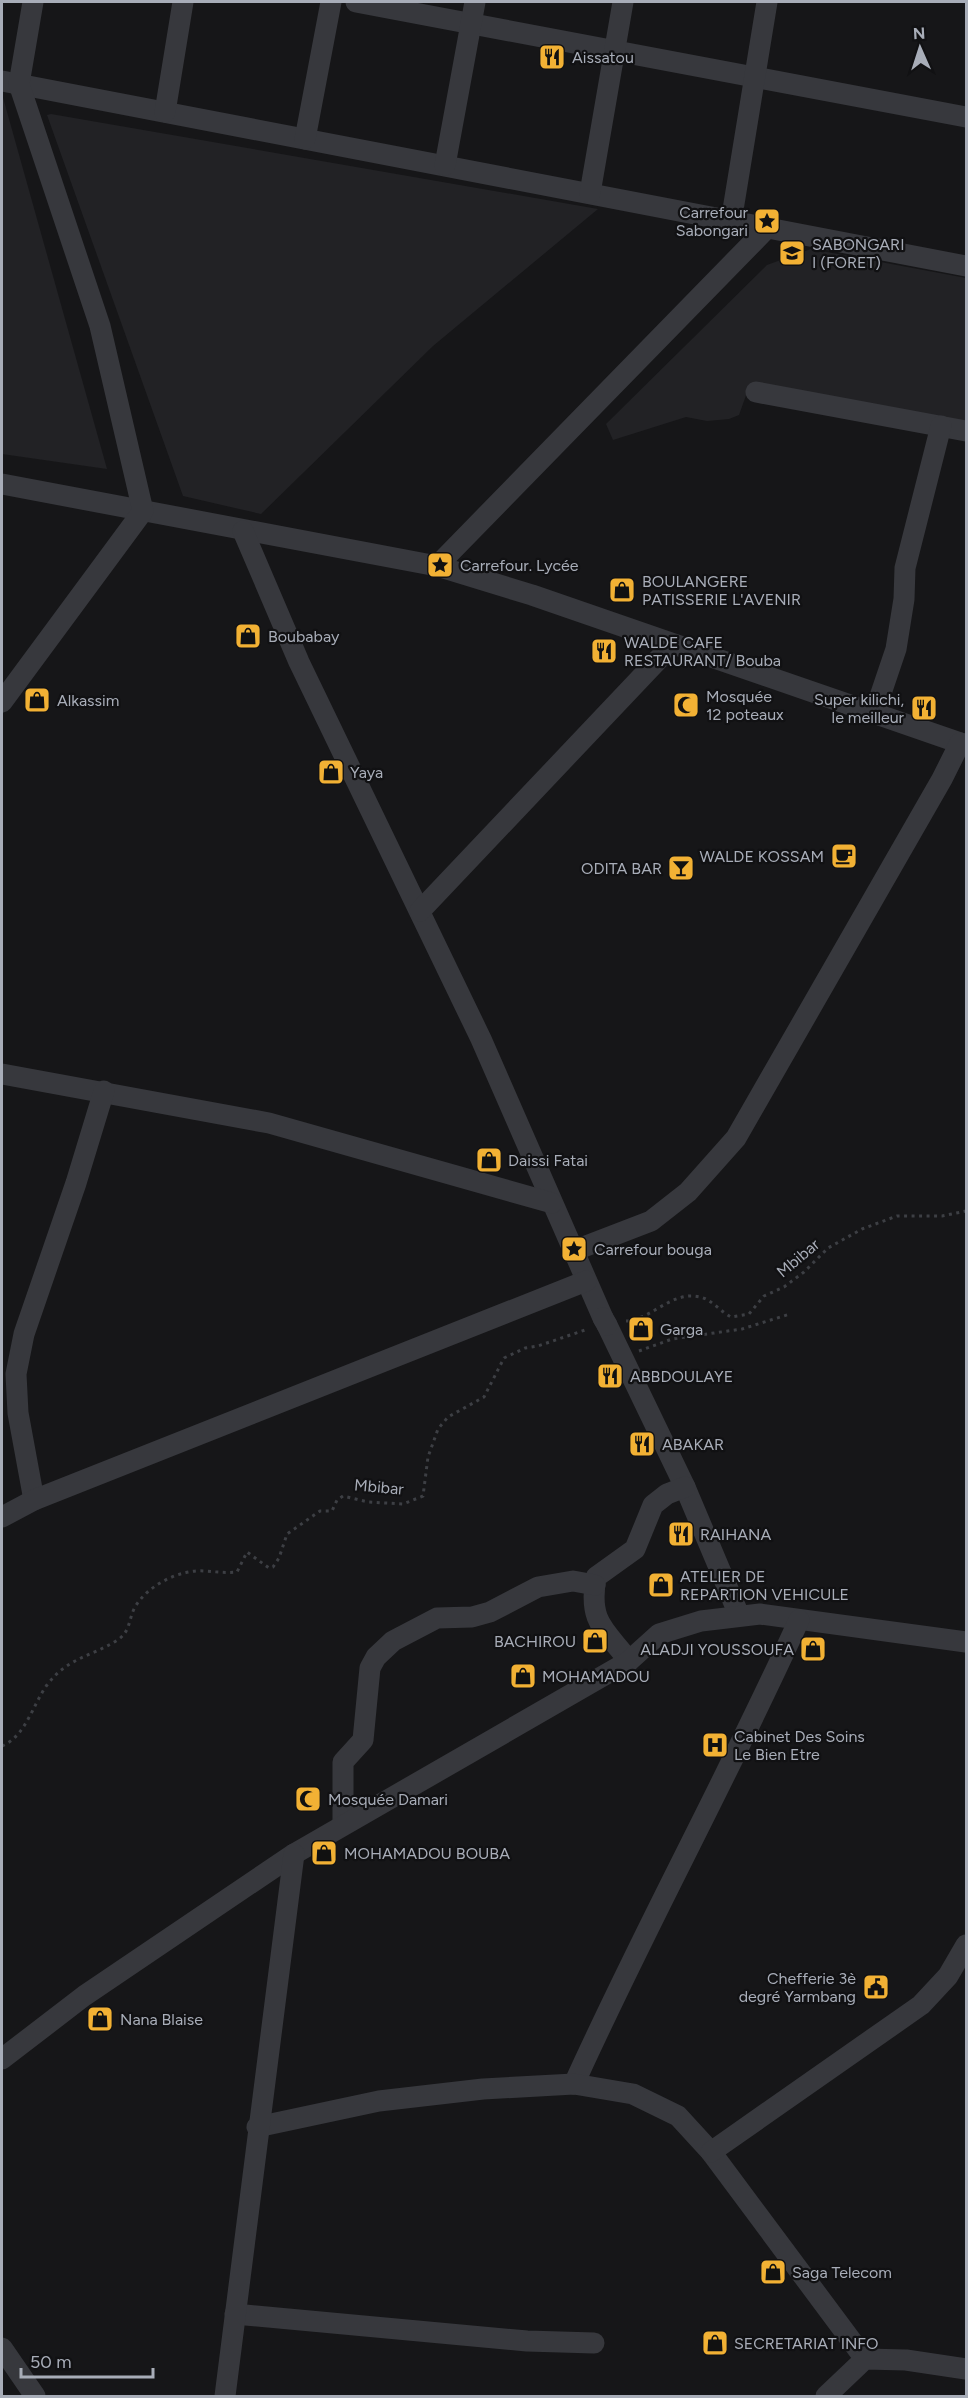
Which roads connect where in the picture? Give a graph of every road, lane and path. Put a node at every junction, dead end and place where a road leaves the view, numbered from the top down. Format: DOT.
graph roads {
  1 [pos="33,2"];
  2 [pos="183,2"];
  3 [pos="331,2"];
  4 [pos="357,2"];
  5 [pos="475,2"];
  6 [pos="623,2"];
  7 [pos="767,2"];
  8 [pos="471,23"];
  9 [pos="617,50"];
  10 [pos="755,78"];
  11 [pos="10,82"];
  12 [pos="165,112"];
  13 [pos="966,117"];
  14 [pos="305,139"];
  15 [pos="445,165"];
  16 [pos="591,193"];
  17 [pos="731,222"];
  18 [pos="768,227"];
  19 [pos="966,266"];
  20 [pos="756,392"];
  21 [pos="941,426"];
  22 [pos="966,431"];
  23 [pos="2,484"];
  24 [pos="143,511"];
  25 [pos="243,531"];
  26 [pos="436,566"];
  27 [pos="673,644"];
  28 [pos="2,702"];
  29 [pos="874,714"];
  30 [pos="963,744"];
  31 [pos="420,911"];
  32 [pos="2,1074"];
  33 [pos="104,1091"];
  34 [pos="552,1203"];
  35 [pos="966,1211"];
  36 [pos="573,1251"];
  37 [pos="586,1281"];
  38 [pos="790,1314"];
  39 [pos="605,1323"];
  40 [pos="623,1356"];
  41 [pos="685,1487"];
  42 [pos="34,1500"];
  43 [pos="2,1516"];
  44 [pos="595,1585"];
  45 [pos="740,1615"];
  46 [pos="800,1620"];
  47 [pos="966,1642"];
  48 [pos="629,1661"];
  49 [pos="2,1746"];
  50 [pos="343,1824"];
  51 [pos="294,1854"];
  52 [pos="966,1951"];
  53 [pos="2,2060"];
  54 [pos="574,2084"];
  55 [pos="257,2127"];
  56 [pos="711,2152"];
  57 [pos="235,2314"];
  58 [pos="594,2343"];
  59 [pos="2,2348"];
  60 [pos="865,2359"];
  61 [pos="966,2369"];
  62 [pos="35,2397"];
  63 [pos="225,2397"];
  64 [pos="826,2397"];
  1 -- 11 [label="street"];
  2 -- 12 [label="street"];
  3 -- 14 [label="street"];
  4 -- 8 [label="street"];
  5 -- 8 [label="street"];
  6 -- 9 [label="street"];
  7 -- 10 [label="street"];
  8 -- 9 [label="street"];
  8 -- 15 [label="street"];
  9 -- 10 [label="street"];
  9 -- 16 [label="street"];
  10 -- 13 [label="street"];
  10 -- 17 [label="street"];
  11 -- 12 [label="street"];
  11 -- 24 [label="street"];
  12 -- 14 [label="street"];
  14 -- 15 [label="street"];
  15 -- 16 [label="street"];
  16 -- 17 [label="street"];
  17 -- 18 [label="street"];
  18 -- 19 [label="street"];
  18 -- 26 [label="street"];
  20 -- 21 [label="street"];
  21 -- 22 [label="street"];
  21 -- 29 [label="street"];
  23 -- 24 [label="street"];
  24 -- 25 [label="street"];
  24 -- 28 [label="street"];
  25 -- 26 [label="street"];
  25 -- 31 [label="street"];
  26 -- 27 [label="street"];
  27 -- 29 [label="street"];
  27 -- 31 [label="street"];
  29 -- 30 [label="street"];
  30 -- 36 [label="street"];
  31 -- 34 [label="street"];
  32 -- 33 [label="street"];
  33 -- 34 [label="street"];
  33 -- 42 [label="street"];
  34 -- 36 [label="street"];
  35 -- 39 [label="path, Mbibar"];
  36 -- 37 [label="street"];
  37 -- 39 [label="street"];
  37 -- 42 [label="street"];
  38 -- 40 [label="path"];
  39 -- 40 [label="street"];
  39 -- 49 [label="path, Mbibar"];
  40 -- 41 [label="street"];
  41 -- 44 [label="street"];
  41 -- 45 [label="street"];
  42 -- 43 [label="street"];
  44 -- 48 [label="street"];
  44 -- 50 [label="street"];
  45 -- 46 [label="street"];
  45 -- 48 [label="street"];
  46 -- 47 [label="street"];
  46 -- 54 [label="street"];
  48 -- 50 [label="street"];
  50 -- 51 [label="street"];
  51 -- 53 [label="street"];
  51 -- 55 [label="street"];
  52 -- 56 [label="street"];
  54 -- 55 [label="street"];
  54 -- 56 [label="street"];
  55 -- 57 [label="street"];
  56 -- 60 [label="street"];
  57 -- 58 [label="street"];
  57 -- 63 [label="street"];
  59 -- 62 [label="street"];
  60 -- 61 [label="street"];
  60 -- 64 [label="street"];
}
